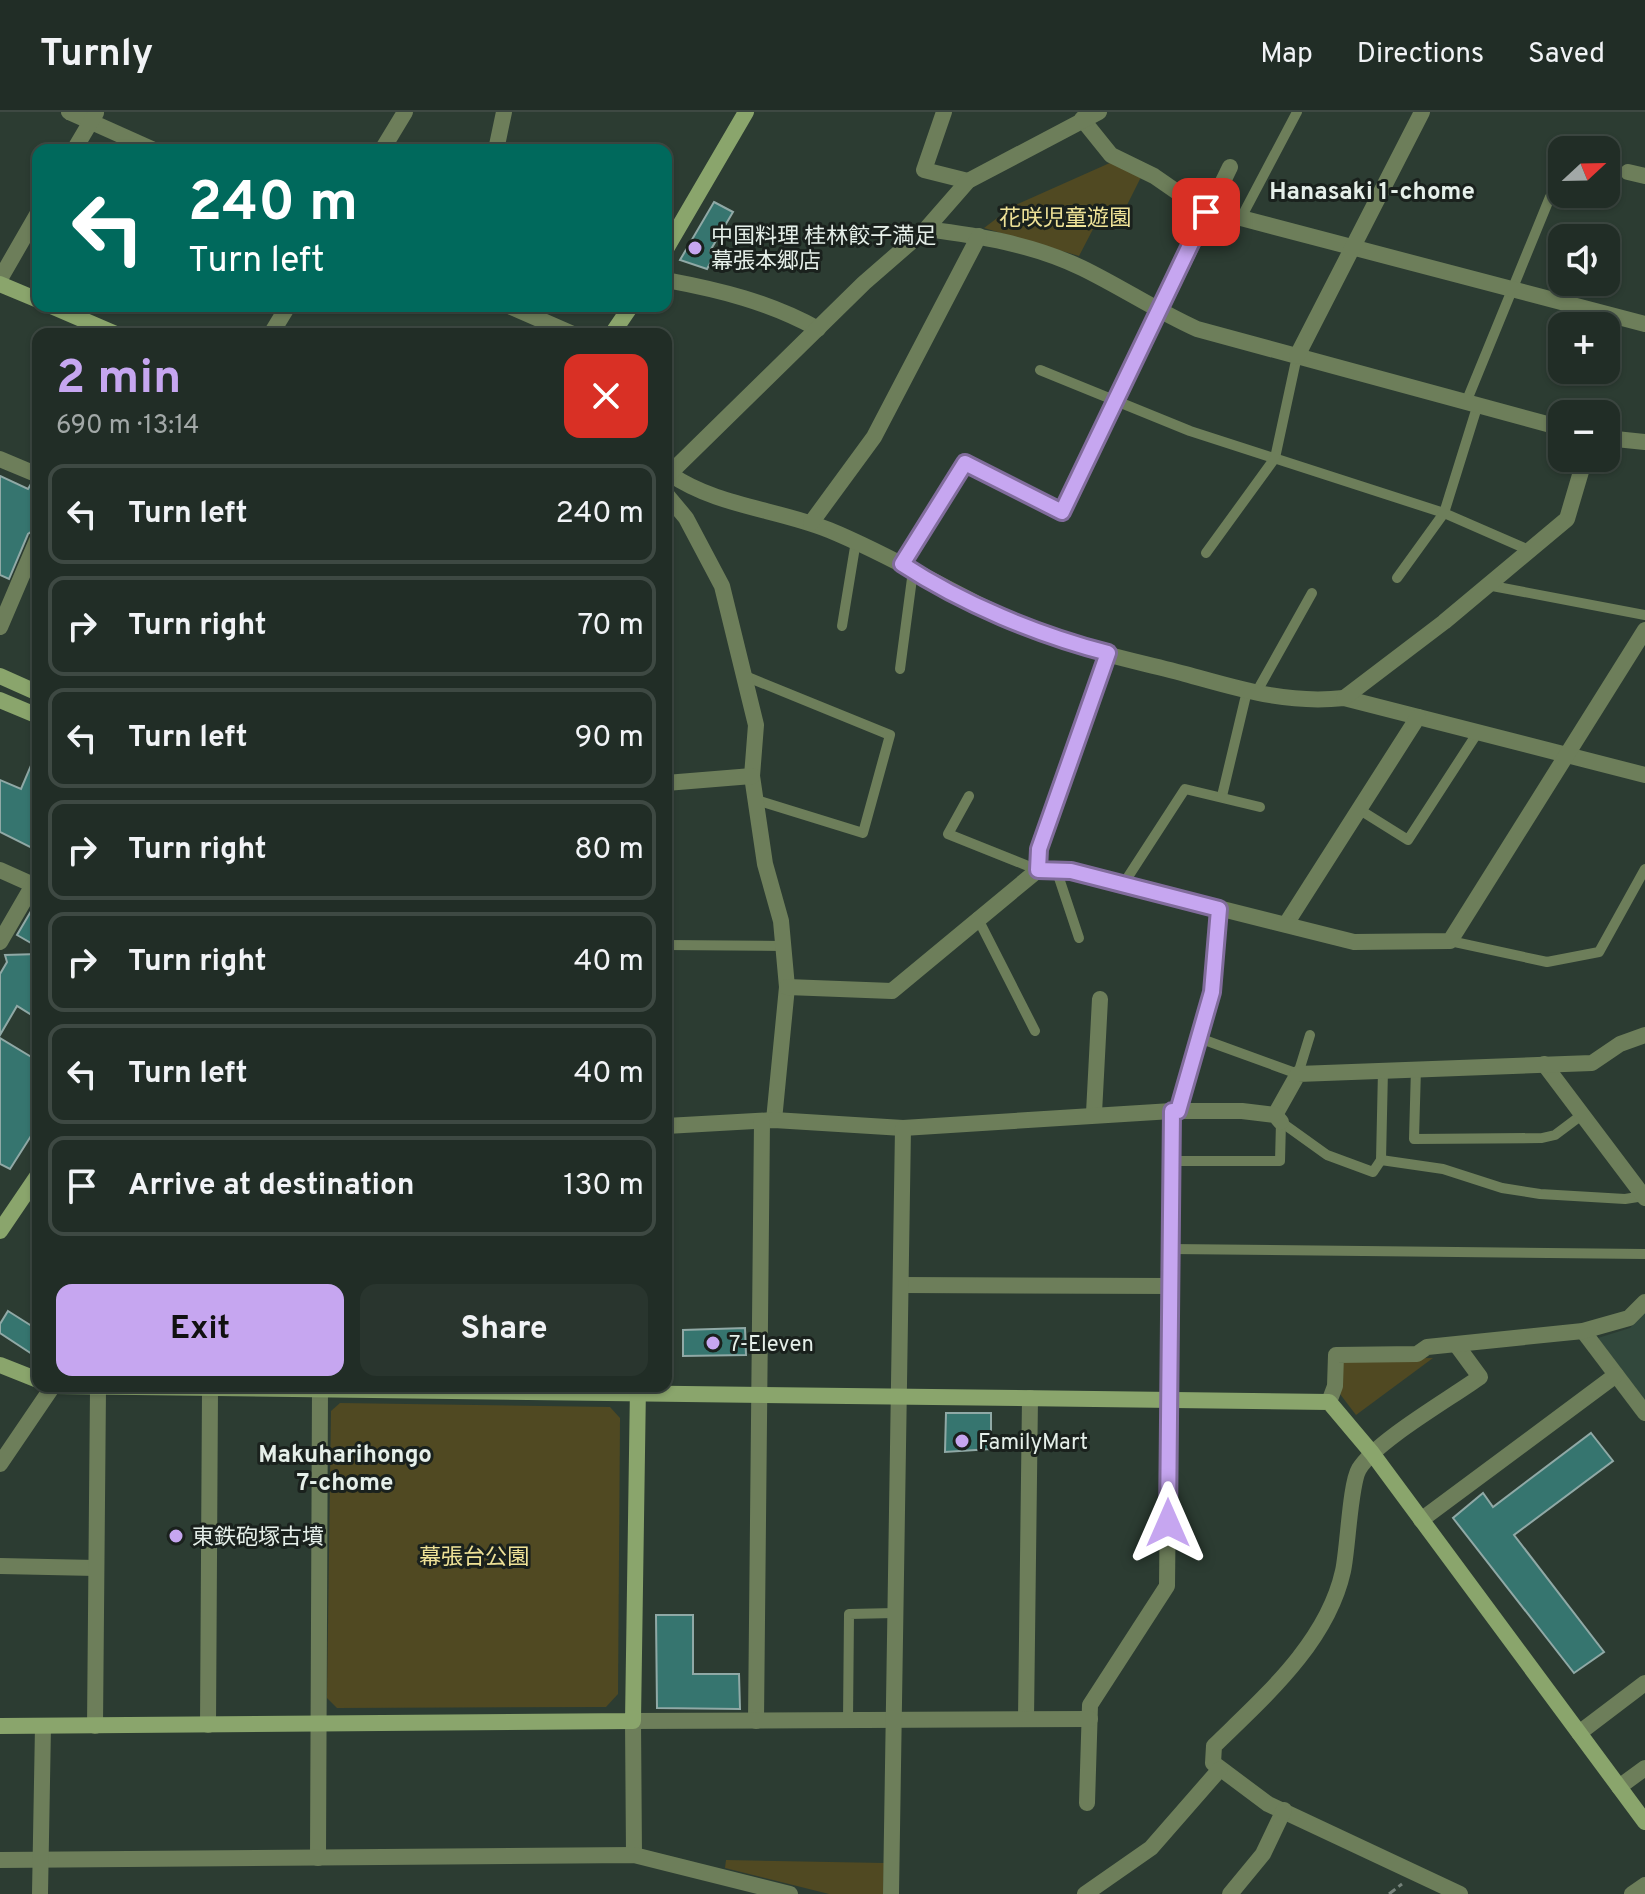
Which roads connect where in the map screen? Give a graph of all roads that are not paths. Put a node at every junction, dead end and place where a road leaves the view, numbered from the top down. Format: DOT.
graph roads {
  1 [pos="69,112"];
  2 [pos="405,112"];
  3 [pos="504,112"];
  4 [pos="746,112"];
  5 [pos="944,112"];
  6 [pos="1099,112"];
  7 [pos="1297,112"];
  8 [pos="1422,112"];
  9 [pos="1080,116"];
  10 [pos="94,117"];
  11 [pos="78,144"];
  12 [pos="143,144"];
  13 [pos="386,144"];
  14 [pos="497,144"];
  15 [pos="1230,167"];
  16 [pos="1628,172"];
  17 [pos="1645,176"];
  18 [pos="968,181"];
  19 [pos="1548,202"];
  20 [pos="1206,212"];
  21 [pos="1241,218"];
  22 [pos="32,224"];
  23 [pos="926,229"];
  24 [pos="979,236"];
  25 [pos="672,239"];
  26 [pos="1354,248"];
  27 [pos="0,281"];
  28 [pos="672,281"];
  29 [pos="1512,289"];
  30 [pos="32,297"];
  31 [pos="65,312"];
  32 [pos="523,312"];
  33 [pos="1159,312"];
  34 [pos="1645,324"];
  35 [pos="102,328"];
  36 [pos="559,328"];
  37 [pos="818,329"];
  38 [pos="1297,356"];
  39 [pos="1043,371"];
  40 [pos="1114,402"];
  41 [pos="1473,402"];
  42 [pos="1548,424"];
  43 [pos="1620,439"];
  44 [pos="1645,442"];
  45 [pos="1275,458"];
  46 [pos="0,459"];
  47 [pos="32,472"];
  48 [pos="672,472"];
  49 [pos="1581,472"];
  50 [pos="672,478"];
  51 [pos="672,501"];
  52 [pos="1444,513"];
  53 [pos="811,523"];
  54 [pos="856,541"];
  55 [pos="1531,551"];
  56 [pos="32,552"];
  57 [pos="1206,553"];
  58 [pos="908,568"];
  59 [pos="1397,578"];
  60 [pos="1487,585"];
  61 [pos="1312,593"];
  62 [pos="1645,615"];
  63 [pos="842,626"];
  64 [pos="0,627"];
  65 [pos="1645,630"];
  66 [pos="1108,653"];
  67 [pos="900,669"];
  68 [pos="0,676"];
  69 [pos="745,676"];
  70 [pos="32,690"];
  71 [pos="1252,692"];
  72 [pos="1344,698"];
  73 [pos="0,700"];
  74 [pos="32,713"];
  75 [pos="1418,717"];
  76 [pos="1478,732"];
  77 [pos="1568,754"];
  78 [pos="1645,775"];
  79 [pos="752,776"];
  80 [pos="672,783"];
  81 [pos="969,796"];
  82 [pos="1222,796"];
  83 [pos="756,800"];
  84 [pos="1260,807"];
  85 [pos="1360,810"];
  86 [pos="1056,869"];
  87 [pos="1645,869"];
  88 [pos="0,870"];
  89 [pos="1038,870"];
  90 [pos="1124,883"];
  91 [pos="32,884"];
  92 [pos="32,892"];
  93 [pos="1219,909"];
  94 [pos="977,917"];
  95 [pos="1286,924"];
  96 [pos="1079,938"];
  97 [pos="1450,941"];
  98 [pos="0,942"];
  99 [pos="672,945"];
  100 [pos="784,946"];
  101 [pos="787,987"];
  102 [pos="1100,999"];
  103 [pos="1035,1031"];
  104 [pos="1310,1035"];
  105 [pos="1199,1038"];
  106 [pos="1643,1040"];
  107 [pos="1544,1064"];
  108 [pos="1416,1068"];
  109 [pos="1383,1070"];
  110 [pos="1298,1074"];
  111 [pos="1175,1111"];
  112 [pos="1094,1113"];
  113 [pos="1583,1114"];
  114 [pos="1278,1119"];
  115 [pos="768,1120"];
  116 [pos="672,1126"];
  117 [pos="903,1128"];
  118 [pos="1381,1160"];
  119 [pos="1173,1161"];
  120 [pos="32,1184"];
  121 [pos="1644,1197"];
  122 [pos="0,1231"];
  123 [pos="1171,1249"];
  124 [pos="1645,1254"];
  125 [pos="901,1285"];
  126 [pos="1171,1286"];
  127 [pos="1645,1302"];
  128 [pos="1583,1331"];
  129 [pos="1458,1347"];
  130 [pos="0,1365"];
  131 [pos="1616,1375"];
  132 [pos="32,1378"];
  133 [pos="672,1390"];
  134 [pos="50,1392"];
  135 [pos="98,1392"];
  136 [pos="210,1392"];
  137 [pos="320,1392"];
  138 [pos="638,1392"];
  139 [pos="761,1394"];
  140 [pos="899,1396"];
  141 [pos="1030,1398"];
  142 [pos="1168,1399"];
  143 [pos="1329,1402"];
  144 [pos="1645,1413"];
  145 [pos="1372,1453"];
  146 [pos="0,1464"];
  147 [pos="1421,1520"];
  148 [pos="0,1566"];
  149 [pos="96,1568"];
  150 [pos="895,1613"];
  151 [pos="1645,1683"];
  152 [pos="1026,1719"];
  153 [pos="1090,1719"];
  154 [pos="848,1720"];
  155 [pos="894,1720"];
  156 [pos="633,1721"];
  157 [pos="756,1721"];
  158 [pos="318,1724"];
  159 [pos="208,1725"];
  160 [pos="0,1726"];
  161 [pos="43,1726"];
  162 [pos="95,1726"];
  163 [pos="1579,1733"];
  164 [pos="1645,1768"];
  165 [pos="1220,1769"];
  166 [pos="1619,1787"];
  167 [pos="1087,1803"];
  168 [pos="1284,1810"];
  169 [pos="1645,1822"];
  170 [pos="634,1855"];
  171 [pos="318,1858"];
  172 [pos="0,1860"];
  173 [pos="40,1860"];
  174 [pos="1645,1885"];
  175 [pos="40,1894"];
  176 [pos="790,1894"];
  177 [pos="891,1894"];
  178 [pos="1085,1894"];
  179 [pos="1230,1894"];
  180 [pos="1460,1894"];
  181 [pos="1632,1894"];
  1 -- 10 [label="street"];
  2 -- 13 [label="street"];
  3 -- 14 [label="street"];
  4 -- 25 [label="street"];
  5 -- 18 [label="street"];
  6 -- 9 [label="street"];
  7 -- 21 [label="lane"];
  8 -- 26 [label="street"];
  9 -- 18 [label="street"];
  9 -- 20 [label="street"];
  10 -- 11 [label="street"];
  10 -- 12 [label="street"];
  15 -- 20 [label="street"];
  16 -- 17 [label="street"];
  18 -- 23 [label="street"];
  19 -- 29 [label="lane"];
  20 -- 21 [label="street"];
  20 -- 33 [label="street"];
  21 -- 26 [label="street"];
  22 -- 27 [label="street"];
  23 -- 24 [label="street"];
  23 -- 37 [label="street"];
  24 -- 33 [label="street"];
  24 -- 53 [label="street"];
  26 -- 29 [label="street"];
  26 -- 38 [label="street"];
  27 -- 30 [label="street"];
  28 -- 37 [label="street"];
  29 -- 34 [label="street"];
  29 -- 41 [label="lane"];
  31 -- 35 [label="street"];
  32 -- 36 [label="street"];
  33 -- 38 [label="street"];
  33 -- 40 [label="street"];
  37 -- 48 [label="street"];
  38 -- 41 [label="street"];
  38 -- 45 [label="lane"];
  39 -- 40 [label="lane"];
  40 -- 45 [label="lane"];
  40 -- 58 [label="street"];
  41 -- 42 [label="street"];
  41 -- 52 [label="lane"];
  43 -- 44 [label="street"];
  45 -- 52 [label="lane"];
  45 -- 57 [label="lane"];
  46 -- 47 [label="street"];
  49 -- 55 [label="street"];
  50 -- 53 [label="street"];
  51 -- 69 [label="street"];
  52 -- 55 [label="lane"];
  52 -- 59 [label="lane"];
  53 -- 54 [label="street"];
  54 -- 58 [label="street"];
  54 -- 63 [label="lane"];
  55 -- 60 [label="street"];
  56 -- 64 [label="street"];
  58 -- 66 [label="street"];
  58 -- 67 [label="lane"];
  60 -- 62 [label="lane"];
  60 -- 72 [label="street"];
  61 -- 71 [label="lane"];
  65 -- 77 [label="street"];
  66 -- 71 [label="street"];
  66 -- 89 [label="street"];
  68 -- 70 [label="street"];
  69 -- 79 [label="street"];
  69 -- 83 [label="lane"];
  71 -- 72 [label="street"];
  71 -- 82 [label="lane"];
  72 -- 75 [label="street"];
  73 -- 74 [label="street"];
  75 -- 76 [label="street"];
  75 -- 85 [label="street"];
  76 -- 77 [label="street"];
  76 -- 85 [label="lane"];
  77 -- 78 [label="street"];
  77 -- 97 [label="street"];
  79 -- 80 [label="street"];
  79 -- 83 [label="street"];
  81 -- 89 [label="lane"];
  82 -- 84 [label="lane"];
  82 -- 90 [label="lane"];
  83 -- 100 [label="street"];
  85 -- 95 [label="street"];
  86 -- 89 [label="street"];
  86 -- 90 [label="street"];
  86 -- 96 [label="lane"];
  87 -- 97 [label="lane"];
  88 -- 91 [label="street"];
  89 -- 94 [label="street"];
  90 -- 93 [label="street"];
  92 -- 98 [label="street"];
  93 -- 95 [label="street"];
  93 -- 105 [label="street"];
  94 -- 101 [label="street"];
  94 -- 103 [label="lane"];
  95 -- 97 [label="street"];
  99 -- 100 [label="lane"];
  100 -- 101 [label="street"];
  101 -- 115 [label="street"];
  102 -- 112 [label="street"];
  104 -- 110 [label="lane"];
  105 -- 110 [label="lane"];
  105 -- 111 [label="street"];
  106 -- 107 [label="street"];
  107 -- 108 [label="street"];
  107 -- 113 [label="street"];
  108 -- 109 [label="street"];
  108 -- 113 [label="lane"];
  109 -- 110 [label="street"];
  109 -- 118 [label="lane"];
  110 -- 114 [label="street"];
  111 -- 112 [label="street"];
  111 -- 114 [label="street"];
  111 -- 119 [label="street"];
  112 -- 117 [label="street"];
  113 -- 121 [label="street"];
  114 -- 118 [label="lane"];
  114 -- 119 [label="lane"];
  115 -- 116 [label="street"];
  115 -- 117 [label="street"];
  115 -- 139 [label="street"];
  117 -- 125 [label="street"];
  118 -- 121 [label="lane"];
  119 -- 123 [label="street"];
  120 -- 122 [label="street"];
  123 -- 124 [label="lane"];
  123 -- 126 [label="street"];
  125 -- 126 [label="street"];
  125 -- 140 [label="street"];
  126 -- 142 [label="street"];
  127 -- 128 [label="street"];
  128 -- 129 [label="street"];
  128 -- 131 [label="street"];
  129 -- 143 [label="street"];
  129 -- 145 [label="street"];
  130 -- 132 [label="street"];
  131 -- 144 [label="street"];
  131 -- 147 [label="street"];
  133 -- 139 [label="street"];
  134 -- 146 [label="street"];
  135 -- 149 [label="street"];
  136 -- 159 [label="street"];
  137 -- 158 [label="street"];
  138 -- 156 [label="street"];
  139 -- 140 [label="street"];
  139 -- 157 [label="street"];
  140 -- 141 [label="street"];
  140 -- 150 [label="street"];
  141 -- 142 [label="street"];
  141 -- 152 [label="street"];
  142 -- 143 [label="street"];
  142 -- 153 [label="street"];
  143 -- 145 [label="street"];
  145 -- 147 [label="street"];
  145 -- 165 [label="street"];
  147 -- 163 [label="street"];
  148 -- 149 [label="street"];
  149 -- 162 [label="street"];
  150 -- 154 [label="lane"];
  150 -- 155 [label="street"];
  151 -- 163 [label="street"];
  152 -- 153 [label="street"];
  152 -- 155 [label="street"];
  153 -- 167 [label="street"];
  154 -- 155 [label="street"];
  154 -- 157 [label="street"];
  155 -- 177 [label="street"];
  156 -- 157 [label="street"];
  156 -- 158 [label="street"];
  156 -- 170 [label="street"];
  158 -- 159 [label="street"];
  158 -- 171 [label="street"];
  159 -- 162 [label="street"];
  160 -- 161 [label="street"];
  161 -- 162 [label="street"];
  161 -- 173 [label="street"];
  163 -- 166 [label="street"];
  164 -- 166 [label="street"];
  165 -- 168 [label="street"];
  165 -- 178 [label="street"];
  166 -- 169 [label="street"];
  168 -- 179 [label="street"];
  168 -- 180 [label="street"];
  170 -- 171 [label="street"];
  170 -- 176 [label="street"];
  171 -- 173 [label="street"];
  172 -- 173 [label="street"];
  173 -- 175 [label="street"];
  174 -- 181 [label="street"];
}
